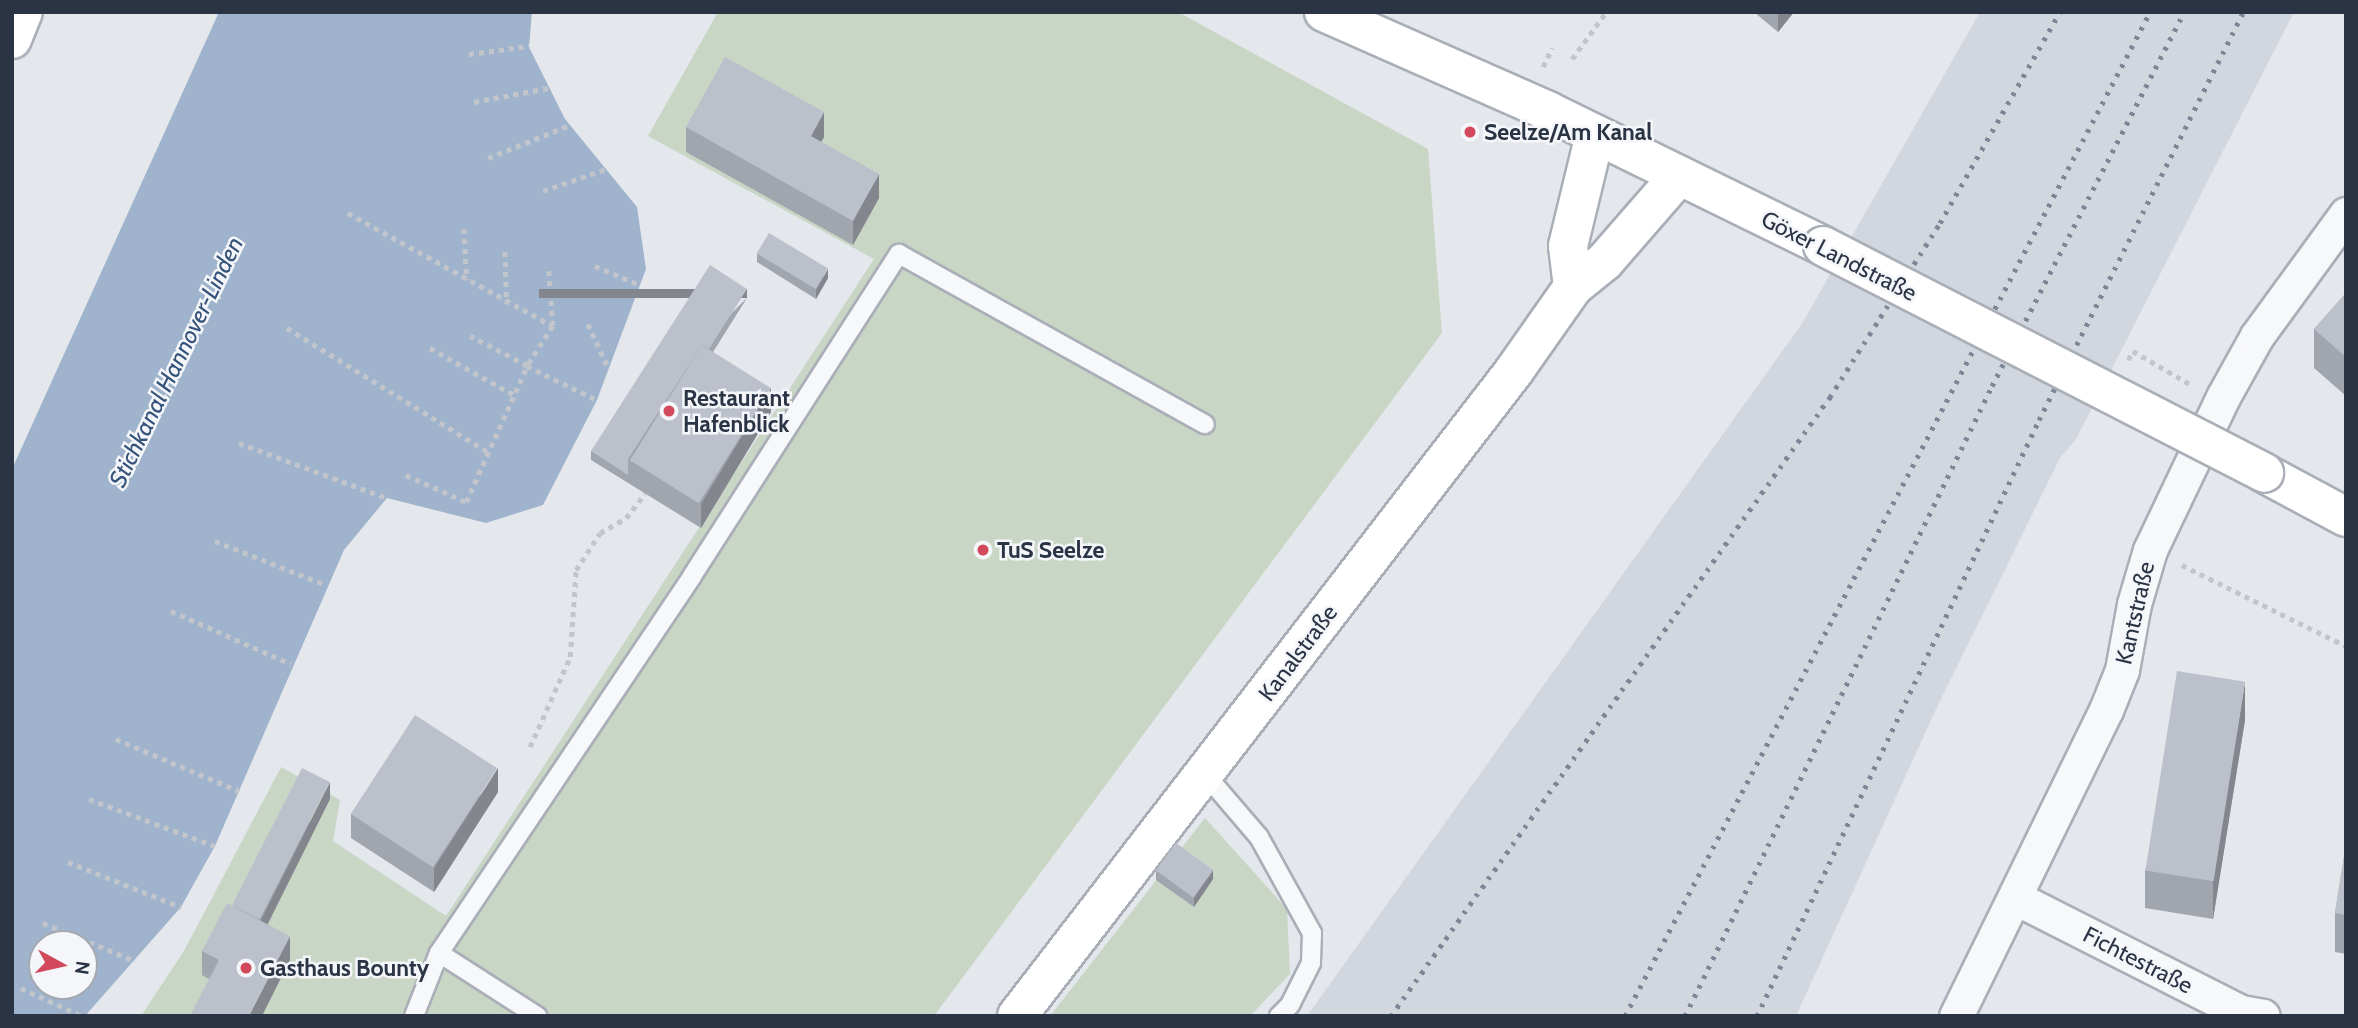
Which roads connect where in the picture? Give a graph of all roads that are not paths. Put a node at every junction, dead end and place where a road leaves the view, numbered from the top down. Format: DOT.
graph roads {
  1 [pos="23,12"];
  2 [pos="1324,12"];
  3 [pos="12,39"];
  4 [pos="1595,134"];
  5 [pos="1679,176"];
  6 [pos="2344,224"];
  7 [pos="1573,287"];
  8 [pos="1205,424"];
  9 [pos="2346,517"];
  10 [pos="1205,774"];
  11 [pos="2015,898"];
  12 [pos="439,953"];
  13 [pos="414,1016"];
  14 [pos="537,1016"];
  15 [pos="1017,1016"];
  16 [pos="1279,1016"];
  17 [pos="1956,1016"];
  18 [pos="2263,1016"];
  1 -- 3 [label="street"];
  2 -- 4 [label="street, Göxer Landstraße"];
  4 -- 5 [label="street, Göxer Landstraße"];
  4 -- 7 [label="street"];
  5 -- 7 [label="street, Kanalstraße"];
  5 -- 9 [label="street, Göxer Landstraße, bridge"];
  6 -- 11 [label="street, Kantstraße"];
  7 -- 10 [label="street, Kanalstraße"];
  8 -- 12 [label="lane"];
  10 -- 15 [label="street, Kanalstraße"];
  10 -- 16 [label="lane"];
  11 -- 17 [label="street, Kantstraße"];
  11 -- 18 [label="street, Fichtestraße"];
  12 -- 13 [label="lane"];
  12 -- 14 [label="lane"];
}
